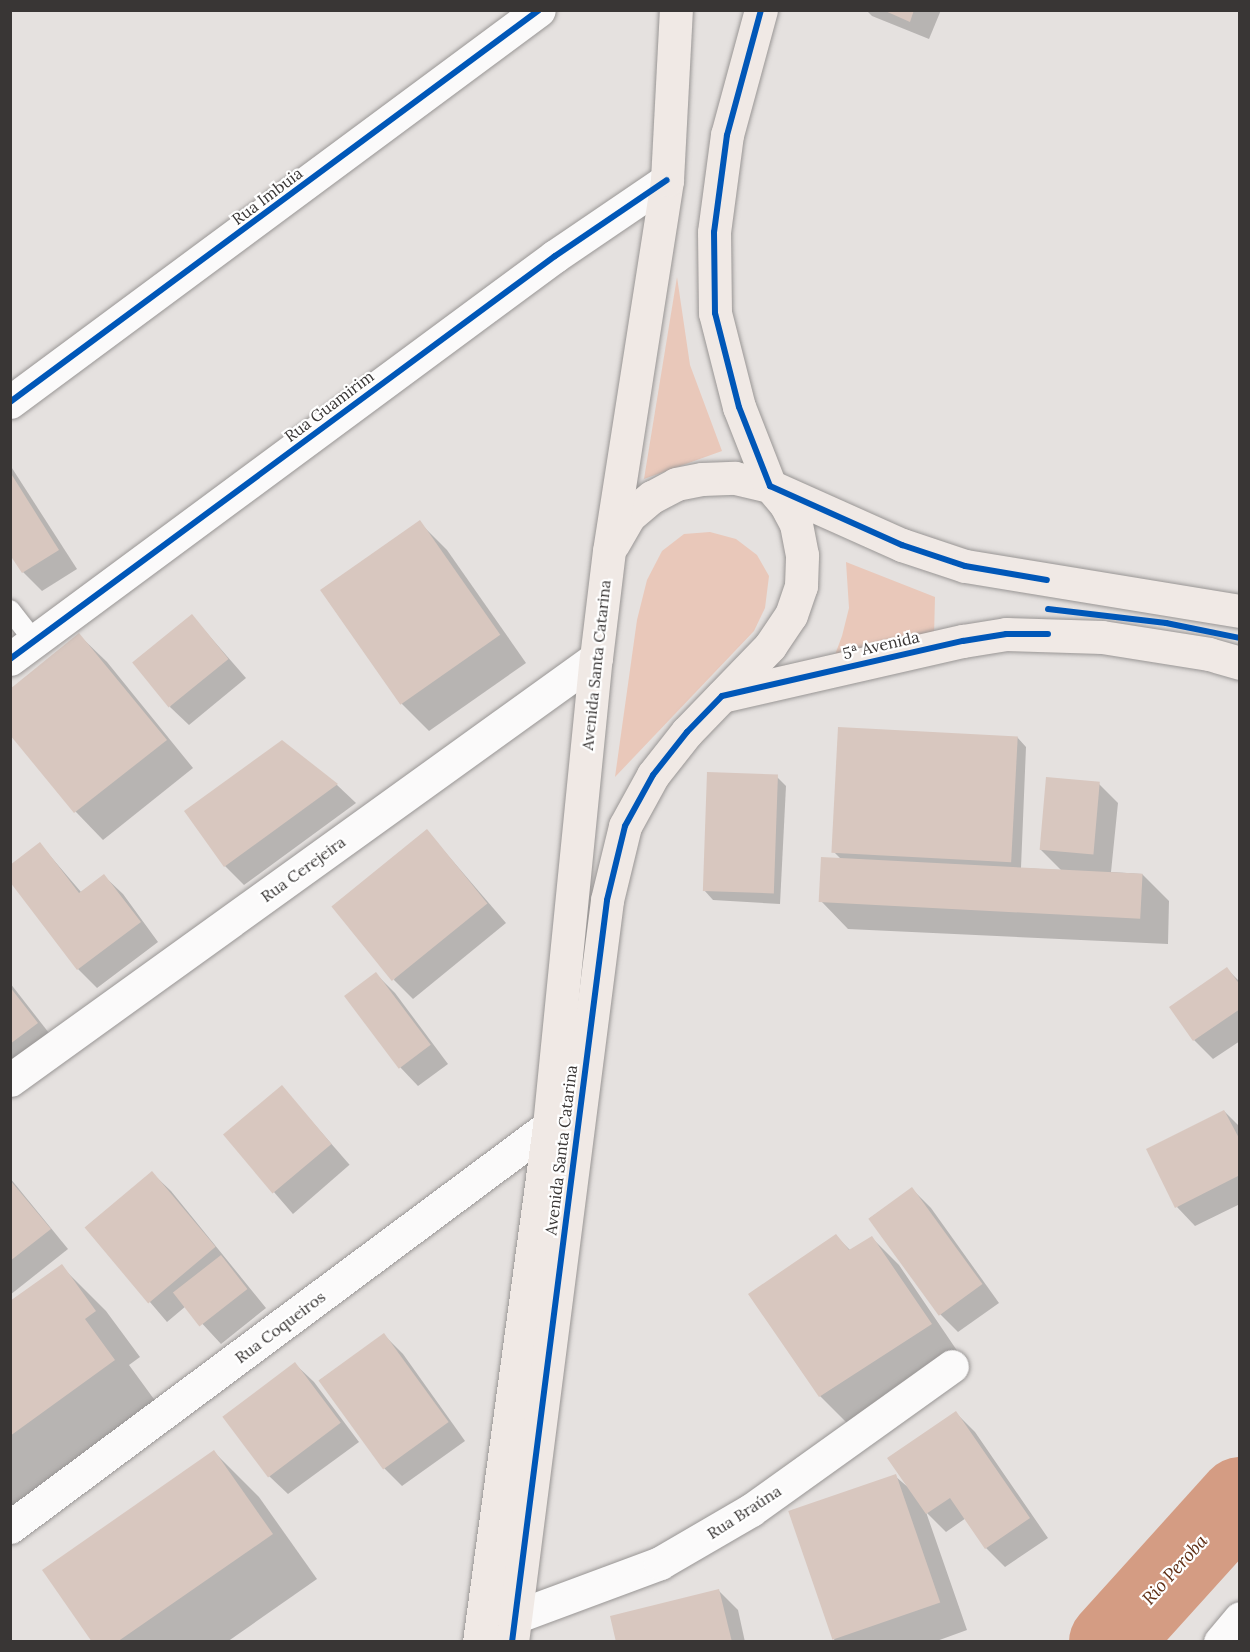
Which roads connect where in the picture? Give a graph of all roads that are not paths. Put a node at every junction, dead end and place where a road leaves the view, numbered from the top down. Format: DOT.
graph roads {
  1 [pos="539,10"];
  2 [pos="676,10"];
  3 [pos="761,10"];
  4 [pos="666,180"];
  5 [pos="10,402"];
  6 [pos="770,486"];
  7 [pos="609,551"];
  8 [pos="10,610"];
  9 [pos="1239,611"];
  10 [pos="22,650"];
  11 [pos="596,658"];
  12 [pos="1239,663"];
  13 [pos="722,696"];
  14 [pos="10,1080"];
  15 [pos="549,1126"];
  16 [pos="952,1366"];
  17 [pos="10,1527"];
  18 [pos="1239,1618"];
  19 [pos="514,1629"];
  20 [pos="479,1641"];
  21 [pos="1220,1641"];
  1 -- 5 [label="street, Rua Imbuia"];
  2 -- 4 [label="main road, Avenida Santa Catarina"];
  3 -- 6 [label="main road, Avenida Santa Catarina"];
  4 -- 7 [label="main road, Avenida Santa Catarina"];
  4 -- 10 [label="street, Rua Guamirim"];
  6 -- 7 [label="main road"];
  6 -- 9 [label="main road"];
  6 -- 13 [label="main road, Avenida Santa Catarina"];
  7 -- 11 [label="main road, Avenida Santa Catarina"];
  8 -- 10 [label="lane"];
  11 -- 14 [label="street, Rua Cerejeira"];
  11 -- 15 [label="main road, Avenida Santa Catarina"];
  12 -- 13 [label="main road, 5ª Avenida"];
  13 -- 19 [label="main road, Avenida Santa Catarina"];
  15 -- 17 [label="street, Rua Coqueiros"];
  15 -- 20 [label="main road, Avenida Santa Catarina"];
  16 -- 19 [label="street, Rua Braúna"];
  18 -- 21 [label="street"];
}
